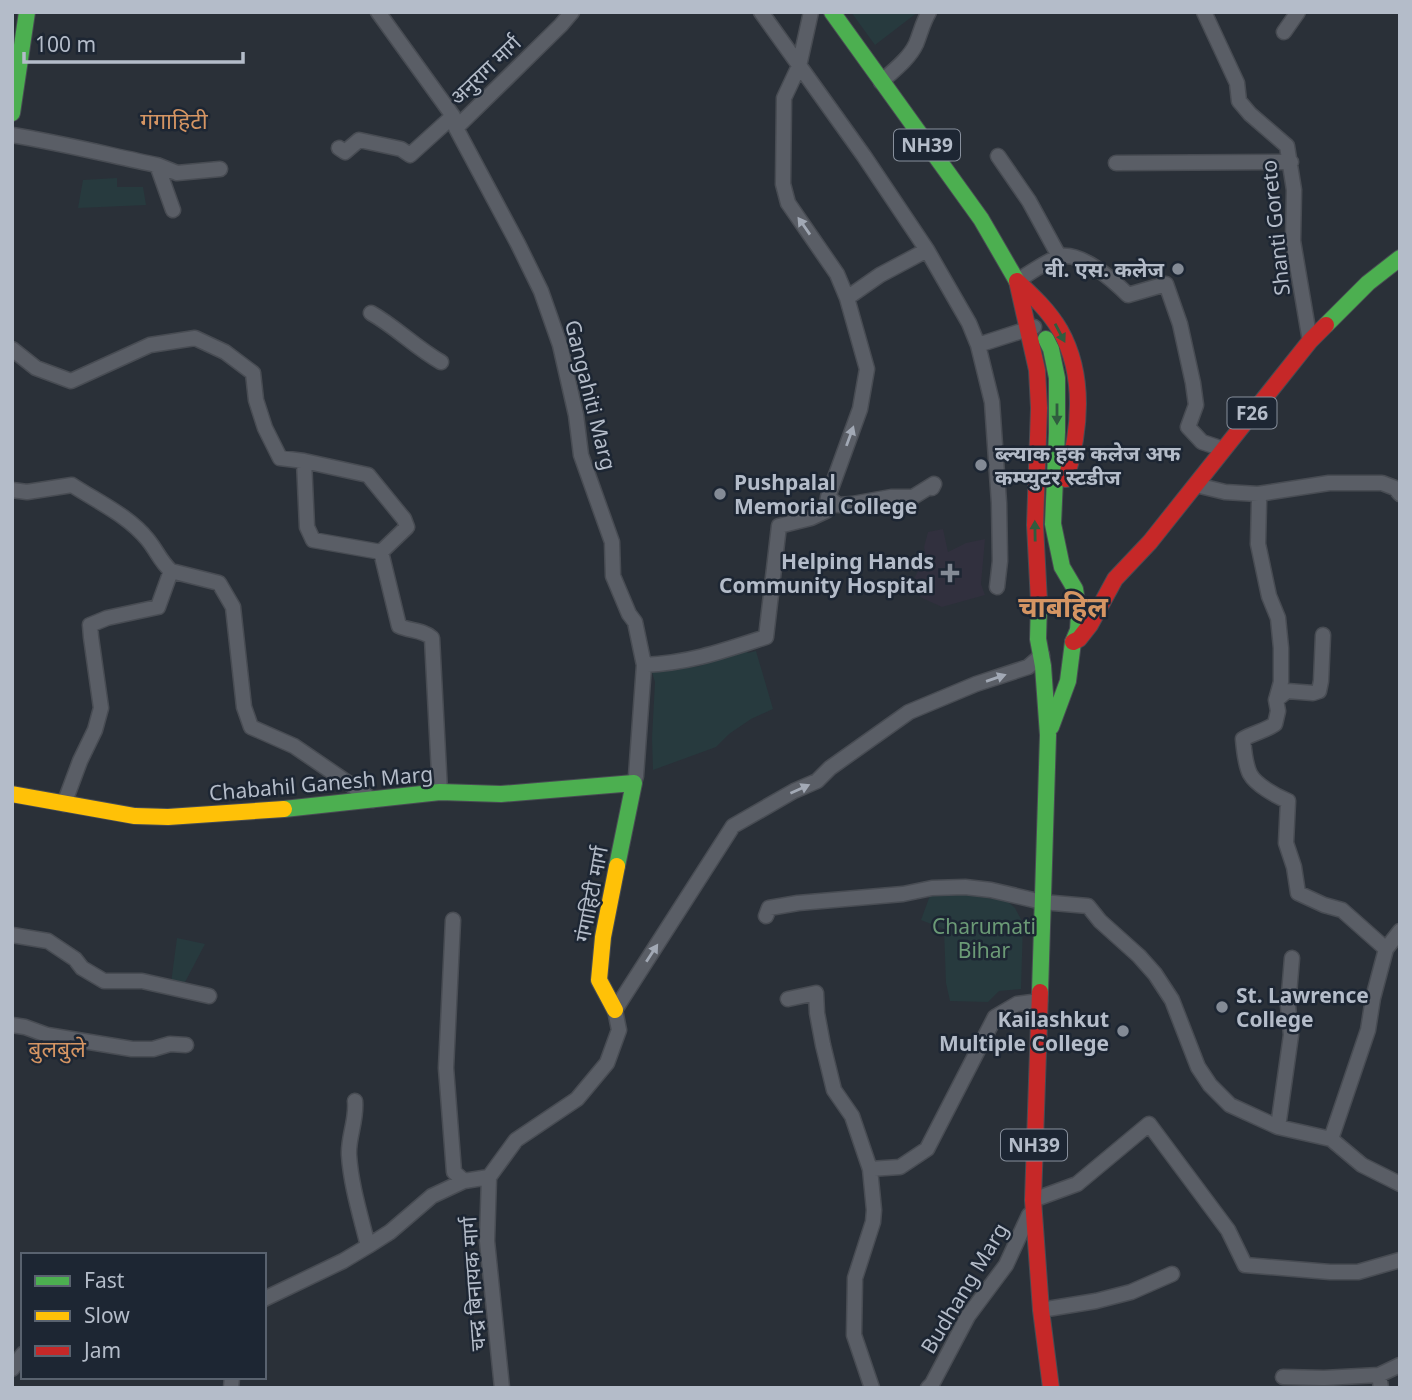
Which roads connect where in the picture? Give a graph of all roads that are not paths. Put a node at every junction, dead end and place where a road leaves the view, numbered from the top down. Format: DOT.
graph roads {
  1 [pos="27,12"];
  2 [pos="378,12"];
  3 [pos="572,12"];
  4 [pos="761,12"];
  5 [pos="811,12"];
  6 [pos="832,12"];
  7 [pos="929,12"];
  8 [pos="1204,12"];
  9 [pos="1298,12"];
  10 [pos="1284,32"];
  11 [pos="799,66"];
  12 [pos="881,82"];
  13 [pos="12,113"];
  14 [pos="454,122"];
  15 [pos="12,135"];
  16 [pos="339,148"];
  17 [pos="998,156"];
  18 [pos="1291,162"];
  19 [pos="1116,163"];
  20 [pos="157,165"];
  21 [pos="220,169"];
  22 [pos="173,210"];
  23 [pos="927,250"];
  24 [pos="1059,256"];
  25 [pos="1400,258"];
  26 [pos="1017,281"];
  27 [pos="847,298"];
  28 [pos="371,313"];
  29 [pos="1035,327"];
  30 [pos="1310,341"];
  31 [pos="978,345"];
  32 [pos="12,349"];
  33 [pos="441,362"];
  34 [pos="1223,449"];
  35 [pos="304,461"];
  36 [pos="1196,485"];
  37 [pos="932,488"];
  38 [pos="12,490"];
  39 [pos="1400,494"];
  40 [pos="828,497"];
  41 [pos="1258,498"];
  42 [pos="1052,524"];
  43 [pos="381,552"];
  44 [pos="171,571"];
  45 [pos="1115,579"];
  46 [pos="997,587"];
  47 [pos="1075,589"];
  48 [pos="1039,599"];
  49 [pos="1323,635"];
  50 [pos="1073,642"];
  51 [pos="1042,655"];
  52 [pos="643,664"];
  53 [pos="1276,700"];
  54 [pos="1048,735"];
  55 [pos="634,783"];
  56 [pos="440,792"];
  57 [pos="12,794"];
  58 [pos="373,800"];
  59 [pos="64,804"];
  60 [pos="1042,902"];
  61 [pos="766,916"];
  62 [pos="453,920"];
  63 [pos="1400,930"];
  64 [pos="12,935"];
  65 [pos="1386,949"];
  66 [pos="1292,958"];
  67 [pos="209,996"];
  68 [pos="788,999"];
  69 [pos="1040,1001"];
  70 [pos="615,1010"];
  71 [pos="12,1025"];
  72 [pos="186,1045"];
  73 [pos="355,1101"];
  74 [pos="1278,1127"];
  75 [pos="1332,1139"];
  76 [pos="870,1169"];
  77 [pos="489,1177"];
  78 [pos="464,1181"];
  79 [pos="1400,1184"];
  80 [pos="1033,1204"];
  81 [pos="368,1247"];
  82 [pos="1400,1260"];
  83 [pos="1172,1275"];
  84 [pos="266,1298"];
  85 [pos="1041,1310"];
  86 [pos="1400,1365"];
  87 [pos="1283,1377"];
  88 [pos="1380,1381"];
  89 [pos="502,1388"];
  90 [pos="872,1388"];
  91 [pos="928,1388"];
  92 [pos="1051,1388"];
  1 -- 13 [label="main road"];
  2 -- 14 [label="street, Gangahiti Marg"];
  3 -- 14 [label="street, अनुराग मार्ग"];
  4 -- 11 [label="street"];
  5 -- 11 [label="street"];
  6 -- 12 [label="main road, NH39"];
  7 -- 12 [label="street"];
  8 -- 18 [label="street, Shanti Goreto"];
  9 -- 10 [label="street"];
  11 -- 23 [label="street"];
  27 -- 11 [label="street, one-way"];
  12 -- 26 [label="main road, NH39"];
  14 -- 16 [label="street, अनुराग मार्ग"];
  14 -- 52 [label="street, Gangahiti Marg"];
  15 -- 20 [label="street"];
  17 -- 24 [label="street"];
  18 -- 19 [label="street"];
  18 -- 30 [label="street, Shanti Goreto"];
  20 -- 21 [label="street"];
  20 -- 22 [label="street"];
  23 -- 27 [label="street"];
  23 -- 31 [label="street"];
  24 -- 26 [label="street"];
  24 -- 34 [label="street"];
  25 -- 30 [label="main road, F26"];
  26 -- 29 [label="main road, NH39"];
  26 -- 42 [label="main road, one-way"];
  40 -- 27 [label="street, one-way"];
  28 -- 33 [label="street"];
  29 -- 31 [label="street"];
  29 -- 42 [label="main road, NH39, one-way"];
  48 -- 29 [label="main road, NH39, one-way"];
  30 -- 34 [label="main road, F26"];
  31 -- 46 [label="street"];
  32 -- 35 [label="street"];
  34 -- 36 [label="main road, F26"];
  35 -- 43 [label="street"];
  35 -- 43 [label="street"];
  36 -- 41 [label="street"];
  36 -- 45 [label="main road, F26"];
  37 -- 40 [label="street"];
  38 -- 44 [label="street"];
  39 -- 41 [label="street"];
  40 -- 52 [label="street"];
  41 -- 53 [label="street"];
  42 -- 47 [label="main road, NH39"];
  43 -- 56 [label="street"];
  44 -- 58 [label="street"];
  44 -- 59 [label="street"];
  45 -- 47 [label="main road"];
  45 -- 50 [label="main road"];
  47 -- 48 [label="main road"];
  47 -- 50 [label="main road, NH39"];
  48 -- 51 [label="main road, NH39"];
  49 -- 53 [label="street"];
  50 -- 51 [label="main road"];
  50 -- 54 [label="main road, NH39"];
  51 -- 54 [label="main road, NH39"];
  70 -- 51 [label="street, one-way"];
  52 -- 55 [label="street, Gangahiti Marg"];
  53 -- 65 [label="street"];
  54 -- 60 [label="main road, NH39"];
  55 -- 56 [label="main road, Chabahil Ganesh Marg"];
  55 -- 70 [label="main road, गंगाहिटी मार्ग"];
  56 -- 58 [label="main road, Chabahil Ganesh Marg"];
  57 -- 59 [label="main road, Chabahil Ganesh Marg"];
  58 -- 59 [label="main road, Chabahil Ganesh Marg"];
  60 -- 61 [label="street"];
  60 -- 69 [label="main road, NH39"];
  60 -- 74 [label="street"];
  62 -- 78 [label="street"];
  63 -- 65 [label="street"];
  64 -- 67 [label="street"];
  65 -- 75 [label="street"];
  66 -- 74 [label="street"];
  68 -- 76 [label="street"];
  69 -- 76 [label="street"];
  69 -- 80 [label="main road, NH39"];
  70 -- 77 [label="street"];
  71 -- 72 [label="street"];
  73 -- 81 [label="street"];
  74 -- 75 [label="street"];
  75 -- 79 [label="street"];
  76 -- 90 [label="street"];
  77 -- 78 [label="street"];
  77 -- 89 [label="street, चन्द्र बिनायक मार्ग"];
  78 -- 81 [label="street"];
  80 -- 82 [label="street"];
  80 -- 85 [label="main road, NH39"];
  80 -- 91 [label="street, Budhang Marg"];
  81 -- 84 [label="street"];
  83 -- 85 [label="street"];
  85 -- 92 [label="main road, NH39"];
  86 -- 88 [label="street"];
  87 -- 88 [label="street"];
}
